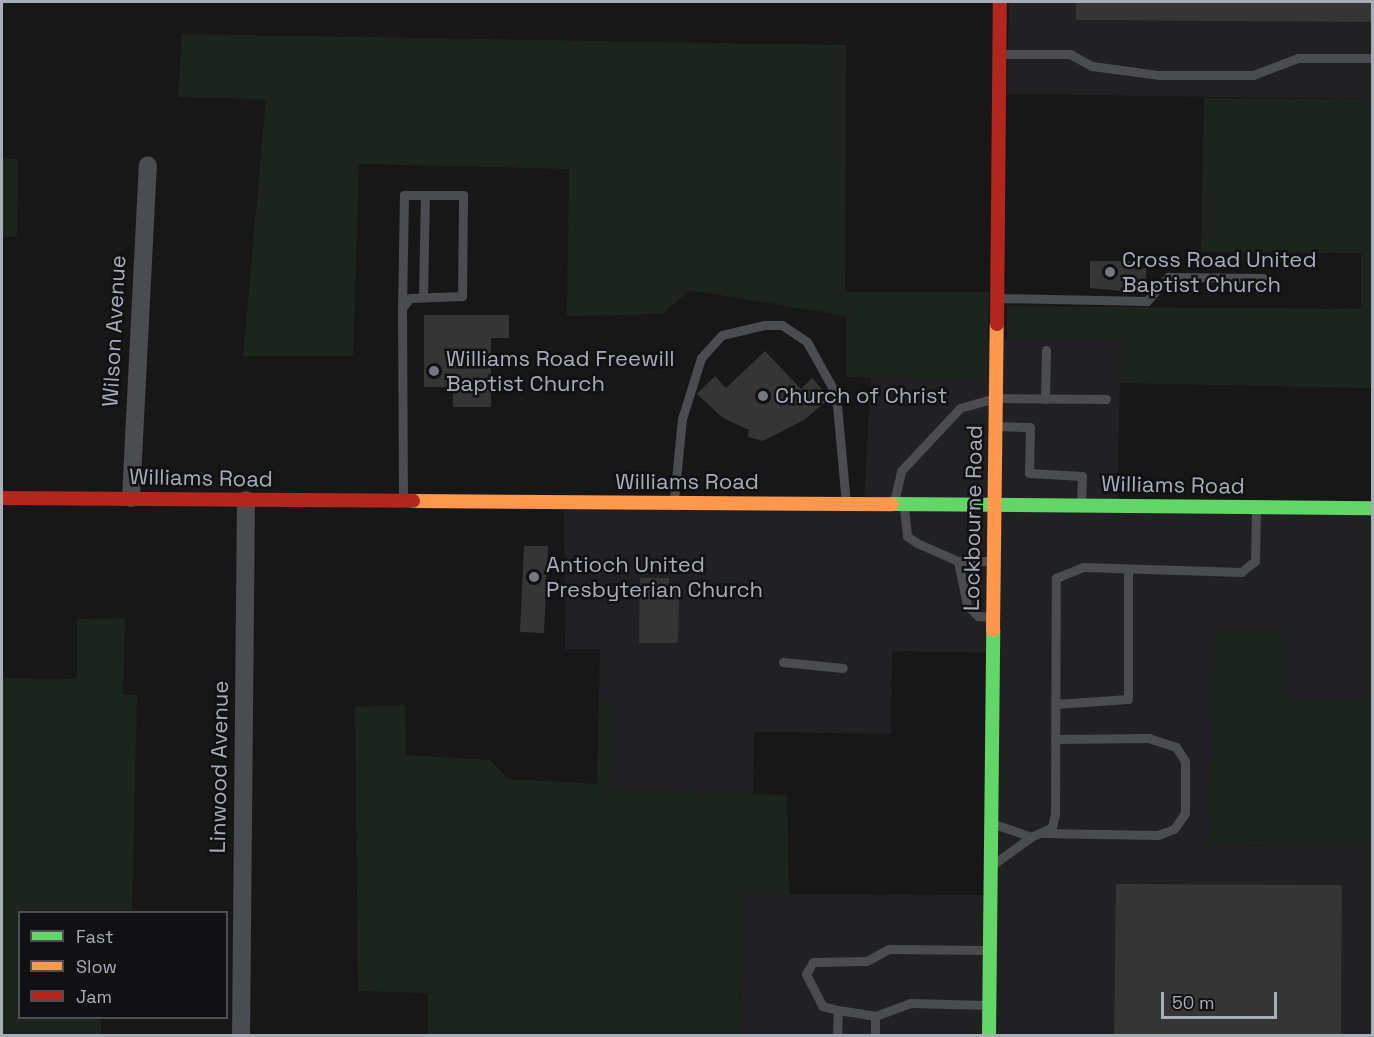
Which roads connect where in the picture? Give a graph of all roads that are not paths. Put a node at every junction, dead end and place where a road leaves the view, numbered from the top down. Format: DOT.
graph roads {
  1 [pos="1000,2"];
  2 [pos="1000,54"];
  3 [pos="1372,58"];
  4 [pos="148,165"];
  5 [pos="425,195"];
  6 [pos="1263,279"];
  7 [pos="423,297"];
  8 [pos="997,298"];
  9 [pos="402,308"];
  10 [pos="1046,350"];
  11 [pos="995,398"];
  12 [pos="1046,399"];
  13 [pos="1106,399"];
  14 [pos="995,425"];
  15 [pos="2,498"];
  16 [pos="131,498"];
  17 [pos="246,500"];
  18 [pos="403,501"];
  19 [pos="673,503"];
  20 [pos="846,504"];
  21 [pos="899,504"];
  22 [pos="994,505"];
  23 [pos="1081,506"];
  24 [pos="1256,507"];
  25 [pos="1372,508"];
  26 [pos="958,561"];
  27 [pos="994,561"];
  28 [pos="1128,569"];
  29 [pos="993,617"];
  30 [pos="783,662"];
  31 [pos="843,668"];
  32 [pos="1055,704"];
  33 [pos="1055,739"];
  34 [pos="991,823"];
  35 [pos="1044,833"];
  36 [pos="1031,837"];
  37 [pos="990,866"];
  38 [pos="990,950"];
  39 [pos="989,1005"];
  40 [pos="838,1010"];
  41 [pos="875,1016"];
  42 [pos="241,1035"];
  43 [pos="837,1035"];
  44 [pos="875,1035"];
  45 [pos="989,1035"];
  1 -- 2 [label="main road, Lockbourne Road"];
  2 -- 3 [label="lane"];
  2 -- 8 [label="main road, Lockbourne Road"];
  4 -- 16 [label="street, Wilson Avenue"];
  5 -- 7 [label="lane"];
  5 -- 7 [label="lane"];
  5 -- 9 [label="lane"];
  6 -- 8 [label="lane"];
  7 -- 9 [label="lane"];
  8 -- 11 [label="main road, Lockbourne Road"];
  9 -- 18 [label="lane"];
  10 -- 12 [label="lane"];
  11 -- 12 [label="lane"];
  11 -- 14 [label="main road, Lockbourne Road"];
  11 -- 21 [label="lane"];
  12 -- 13 [label="lane"];
  14 -- 22 [label="main road, Lockbourne Road"];
  14 -- 23 [label="lane"];
  15 -- 16 [label="main road, Williams Road"];
  16 -- 17 [label="main road, Williams Road"];
  17 -- 18 [label="main road, Williams Road"];
  17 -- 42 [label="street, Linwood Avenue"];
  18 -- 19 [label="main road, Williams Road"];
  19 -- 20 [label="main road, Williams Road"];
  19 -- 20 [label="lane"];
  20 -- 21 [label="main road, Williams Road"];
  21 -- 22 [label="main road, Williams Road"];
  21 -- 26 [label="lane"];
  22 -- 23 [label="main road, Williams Road"];
  22 -- 27 [label="main road, Lockbourne Road"];
  23 -- 24 [label="main road, Williams Road"];
  24 -- 25 [label="main road, Williams Road"];
  24 -- 28 [label="lane"];
  26 -- 27 [label="lane"];
  26 -- 29 [label="lane"];
  27 -- 29 [label="main road, Lockbourne Road"];
  28 -- 32 [label="lane"];
  28 -- 32 [label="lane"];
  29 -- 34 [label="main road, Lockbourne Road"];
  30 -- 31 [label="lane"];
  32 -- 33 [label="lane"];
  33 -- 35 [label="lane"];
  33 -- 35 [label="lane"];
  34 -- 36 [label="lane"];
  34 -- 37 [label="main road, Lockbourne Road"];
  35 -- 36 [label="lane"];
  36 -- 37 [label="lane"];
  37 -- 38 [label="main road, Lockbourne Road"];
  38 -- 39 [label="main road, Lockbourne Road"];
  38 -- 40 [label="lane"];
  39 -- 41 [label="lane"];
  39 -- 45 [label="main road, Lockbourne Road"];
  40 -- 41 [label="lane"];
  40 -- 43 [label="lane"];
  41 -- 44 [label="lane"];
}
